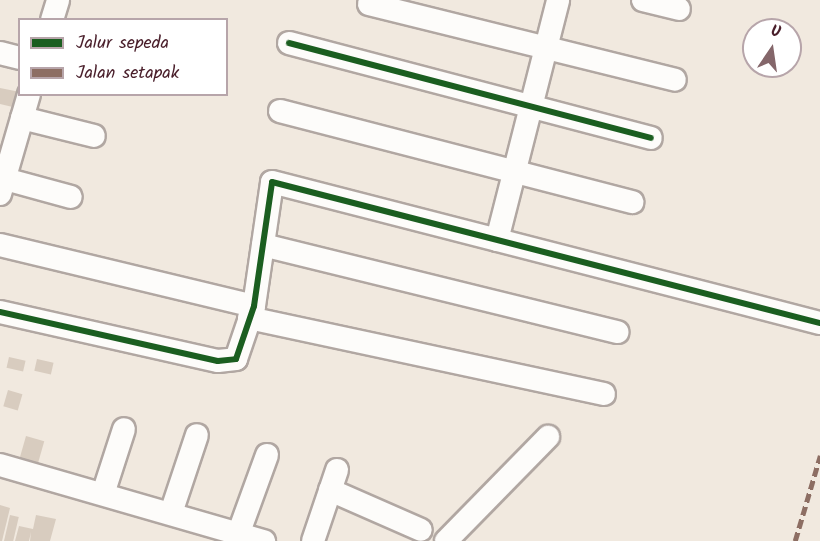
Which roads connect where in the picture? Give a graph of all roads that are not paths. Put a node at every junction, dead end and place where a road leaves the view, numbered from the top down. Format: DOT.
graph roads {
  1 [pos="58,0"];
  2 [pos="558,0"];
  3 [pos="643,0"];
  4 [pos="369,4"];
  5 [pos="680,9"];
  6 [pos="53,18"];
  7 [pos="289,43"];
  8 [pos="546,48"];
  9 [pos="0,53"];
  10 [pos="18,58"];
  11 [pos="675,81"];
  12 [pos="28,96"];
  13 [pos="531,106"];
  14 [pos="280,111"];
  15 [pos="9,126"];
  16 [pos="94,136"];
  17 [pos="651,138"];
  18 [pos="514,171"];
  19 [pos="2,187"];
  20 [pos="71,197"];
  21 [pos="632,202"];
  22 [pos="496,240"];
  23 [pos="0,245"];
  24 [pos="263,245"];
  25 [pos="0,312"];
  26 [pos="252,312"];
  27 [pos="820,323"];
  28 [pos="617,332"];
  29 [pos="604,394"];
  30 [pos="124,429"];
  31 [pos="197,435"];
  32 [pos="548,437"];
  33 [pos="267,456"];
  34 [pos="0,465"];
  35 [pos="103,494"];
  36 [pos="171,513"];
  37 [pos="421,530"];
  38 [pos="239,532"];
  39 [pos="264,541"];
  40 [pos="313,541"];
  41 [pos="446,541"];
  1 -- 6 [label="street"];
  2 -- 8 [label="street"];
  3 -- 5 [label="street"];
  4 -- 8 [label="street"];
  7 -- 13 [label="street"];
  8 -- 11 [label="street"];
  8 -- 13 [label="street"];
  9 -- 10 [label="street"];
  12 -- 15 [label="street"];
  13 -- 17 [label="street"];
  13 -- 18 [label="street"];
  14 -- 18 [label="street"];
  15 -- 16 [label="street"];
  15 -- 19 [label="street"];
  18 -- 21 [label="street"];
  18 -- 22 [label="street"];
  19 -- 20 [label="street"];
  22 -- 24 [label="street"];
  22 -- 27 [label="street"];
  23 -- 26 [label="street"];
  24 -- 26 [label="street"];
  24 -- 28 [label="street"];
  25 -- 26 [label="street"];
  26 -- 29 [label="street"];
  30 -- 35 [label="street"];
  31 -- 36 [label="street"];
  32 -- 41 [label="street"];
  33 -- 38 [label="street"];
  34 -- 35 [label="street"];
  35 -- 36 [label="street"];
  36 -- 38 [label="street"];
  37 -- 40 [label="street"];
  38 -- 39 [label="street"];
}
